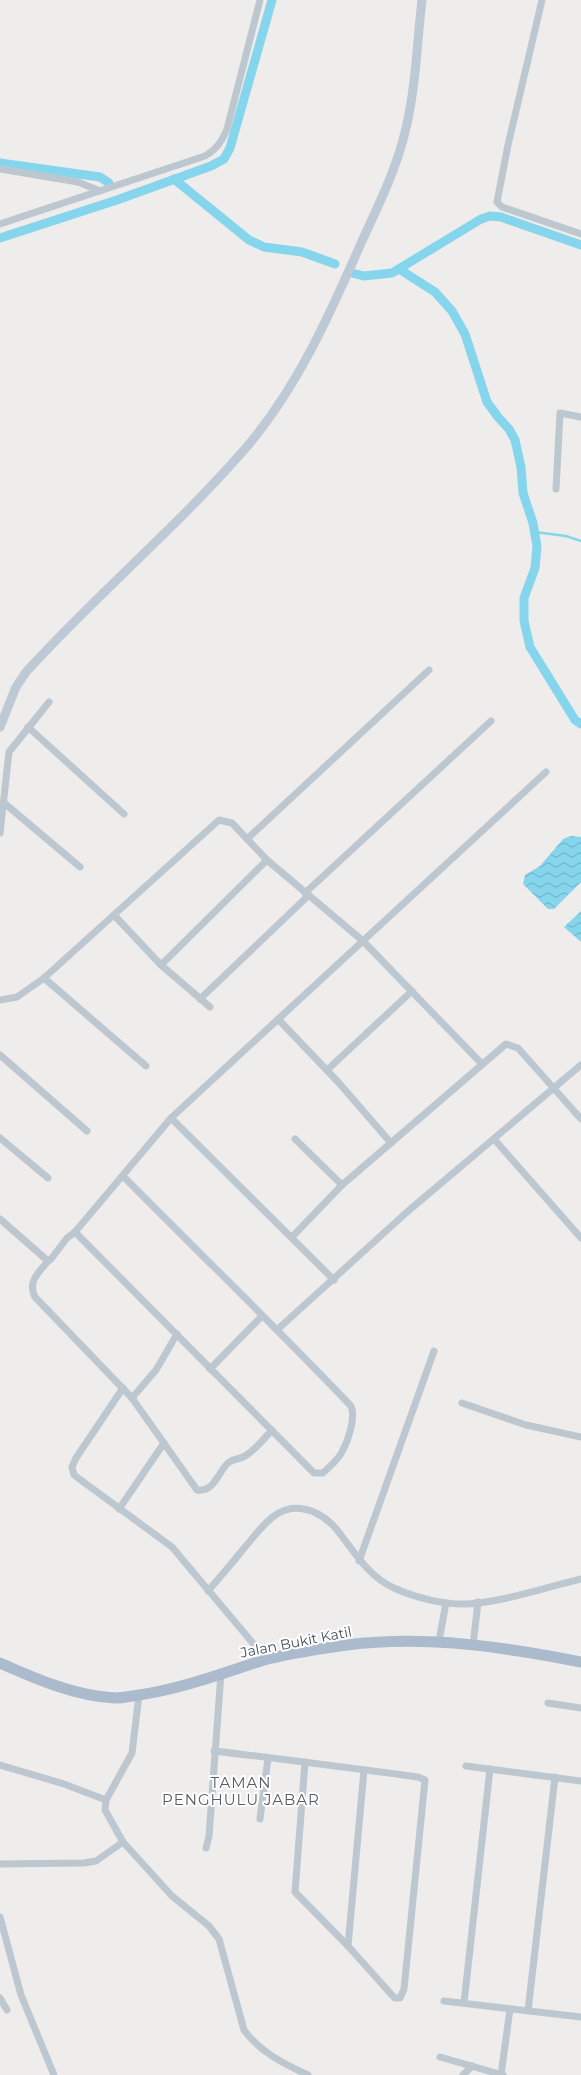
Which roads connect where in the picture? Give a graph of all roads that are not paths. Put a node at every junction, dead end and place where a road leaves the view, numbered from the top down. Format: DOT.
graph roads {
  1 [pos="260,0"];
  2 [pos="422,0"];
  3 [pos="542,0"];
  4 [pos="0,169"];
  5 [pos="100,191"];
  6 [pos="0,224"];
  7 [pos="581,234"];
  8 [pos="581,417"];
  9 [pos="556,489"];
  10 [pos="429,670"];
  11 [pos="49,702"];
  12 [pos="491,721"];
  13 [pos="0,727"];
  14 [pos="28,727"];
  15 [pos="546,772"];
  16 [pos="3,802"];
  17 [pos="124,814"];
  18 [pos="0,833"];
  19 [pos="246,839"];
  20 [pos="267,860"];
  21 [pos="80,867"];
  22 [pos="307,894"];
  23 [pos="114,915"];
  24 [pos="363,941"];
  25 [pos="161,965"];
  26 [pos="44,978"];
  27 [pos="412,991"];
  28 [pos="200,999"];
  29 [pos="0,1000"];
  30 [pos="210,1007"];
  31 [pos="278,1019"];
  32 [pos="0,1056"];
  33 [pos="482,1064"];
  34 [pos="581,1065"];
  35 [pos="146,1066"];
  36 [pos="327,1070"];
  37 [pos="554,1088"];
  38 [pos="171,1118"];
  39 [pos="581,1119"];
  40 [pos="87,1131"];
  41 [pos="0,1138"];
  42 [pos="295,1139"];
  43 [pos="494,1139"];
  44 [pos="391,1143"];
  45 [pos="124,1177"];
  46 [pos="48,1178"];
  47 [pos="342,1185"];
  48 [pos="0,1219"];
  49 [pos="76,1232"];
  50 [pos="292,1237"];
  51 [pos="581,1238"];
  52 [pos="48,1260"];
  53 [pos="334,1280"];
  54 [pos="262,1316"];
  55 [pos="278,1329"];
  56 [pos="177,1334"];
  57 [pos="434,1351"];
  58 [pos="210,1369"];
  59 [pos="123,1388"];
  60 [pos="132,1398"];
  61 [pos="462,1403"];
  62 [pos="272,1430"];
  63 [pos="581,1437"];
  64 [pos="164,1443"];
  65 [pos="119,1509"];
  66 [pos="359,1560"];
  67 [pos="581,1579"];
  68 [pos="208,1591"];
  69 [pos="446,1602"];
  70 [pos="478,1602"];
  71 [pos="439,1641"];
  72 [pos="473,1645"];
  73 [pos="267,1660"];
  74 [pos="581,1662"];
  75 [pos="0,1663"];
  76 [pos="221,1673"];
  77 [pos="139,1695"];
  78 [pos="548,1703"];
  79 [pos="581,1708"];
  80 [pos="214,1751"];
  81 [pos="268,1758"];
  82 [pos="305,1762"];
  83 [pos="0,1765"];
  84 [pos="466,1766"];
  85 [pos="490,1769"];
  86 [pos="364,1770"];
  87 [pos="555,1777"];
  88 [pos="581,1781"];
  89 [pos="106,1800"];
  90 [pos="260,1819"];
  91 [pos="123,1842"];
  92 [pos="206,1848"];
  93 [pos="0,1864"];
  94 [pos="0,1917"];
  95 [pos="348,1946"];
  96 [pos="0,1998"];
  97 [pos="444,2001"];
  98 [pos="464,2004"];
  99 [pos="510,2009"];
  100 [pos="7,2010"];
  101 [pos="528,2011"];
  102 [pos="581,2017"];
  103 [pos="440,2057"];
  104 [pos="472,2066"];
  105 [pos="54,2075"];
  106 [pos="308,2075"];
  107 [pos="463,2075"];
  108 [pos="502,2075"];
  1 -- 5 [label="street"];
  2 -- 13 [label="main road"];
  3 -- 7 [label="street"];
  4 -- 5 [label="street"];
  5 -- 6 [label="street"];
  8 -- 9 [label="street"];
  10 -- 19 [label="street"];
  11 -- 14 [label="street"];
  12 -- 22 [label="street"];
  14 -- 16 [label="street"];
  14 -- 17 [label="street"];
  15 -- 24 [label="street"];
  16 -- 18 [label="street"];
  16 -- 21 [label="street"];
  19 -- 20 [label="street"];
  19 -- 23 [label="street"];
  20 -- 22 [label="street"];
  20 -- 25 [label="street"];
  22 -- 24 [label="street"];
  22 -- 28 [label="street"];
  23 -- 25 [label="street"];
  23 -- 26 [label="street"];
  24 -- 27 [label="street"];
  24 -- 31 [label="street"];
  25 -- 28 [label="street"];
  26 -- 29 [label="street"];
  26 -- 35 [label="street"];
  27 -- 33 [label="street"];
  27 -- 36 [label="street"];
  28 -- 30 [label="street"];
  31 -- 36 [label="street"];
  31 -- 38 [label="street"];
  32 -- 40 [label="street"];
  33 -- 37 [label="street"];
  33 -- 44 [label="street"];
  34 -- 37 [label="street"];
  36 -- 44 [label="street"];
  37 -- 39 [label="street"];
  37 -- 43 [label="street"];
  38 -- 45 [label="street"];
  38 -- 50 [label="street"];
  41 -- 46 [label="street"];
  42 -- 47 [label="street"];
  43 -- 51 [label="street"];
  43 -- 53 [label="street"];
  44 -- 47 [label="street"];
  45 -- 49 [label="street"];
  45 -- 54 [label="street"];
  47 -- 50 [label="street"];
  48 -- 52 [label="street"];
  49 -- 52 [label="street"];
  49 -- 56 [label="street"];
  50 -- 53 [label="street"];
  52 -- 59 [label="street"];
  53 -- 55 [label="street"];
  54 -- 55 [label="street"];
  54 -- 58 [label="street"];
  55 -- 62 [label="street"];
  56 -- 58 [label="street"];
  56 -- 60 [label="street"];
  57 -- 66 [label="street"];
  58 -- 62 [label="street"];
  59 -- 60 [label="street"];
  59 -- 65 [label="street"];
  60 -- 64 [label="street"];
  61 -- 63 [label="street"];
  62 -- 64 [label="street"];
  64 -- 65 [label="street"];
  65 -- 68 [label="street"];
  66 -- 68 [label="street"];
  66 -- 69 [label="street"];
  67 -- 70 [label="street"];
  68 -- 73 [label="street"];
  69 -- 70 [label="street"];
  69 -- 71 [label="street"];
  70 -- 72 [label="street"];
  71 -- 72 [label="main road, Jalan Bukit Katil"];
  71 -- 73 [label="main road, Jalan Bukit Katil"];
  72 -- 74 [label="main road, Jalan Bukit Katil"];
  73 -- 76 [label="main road, Jalan Bukit Katil"];
  75 -- 77 [label="main road, Jalan Bukit Katil"];
  76 -- 77 [label="main road, Jalan Bukit Katil"];
  76 -- 80 [label="street"];
  77 -- 89 [label="street"];
  78 -- 79 [label="street"];
  80 -- 81 [label="street"];
  80 -- 92 [label="street"];
  81 -- 82 [label="street"];
  81 -- 90 [label="street"];
  82 -- 86 [label="street"];
  82 -- 95 [label="street"];
  83 -- 89 [label="street"];
  84 -- 85 [label="street"];
  85 -- 87 [label="street"];
  85 -- 98 [label="street"];
  86 -- 95 [label="street"];
  86 -- 95 [label="street"];
  87 -- 88 [label="street"];
  87 -- 101 [label="street"];
  89 -- 91 [label="street"];
  91 -- 93 [label="street"];
  91 -- 106 [label="street"];
  94 -- 105 [label="street"];
  96 -- 100 [label="street"];
  97 -- 98 [label="street"];
  98 -- 99 [label="street"];
  99 -- 101 [label="street"];
  99 -- 108 [label="street"];
  101 -- 102 [label="street"];
  103 -- 104 [label="street"];
  104 -- 107 [label="street"];
  104 -- 108 [label="street"];
}
